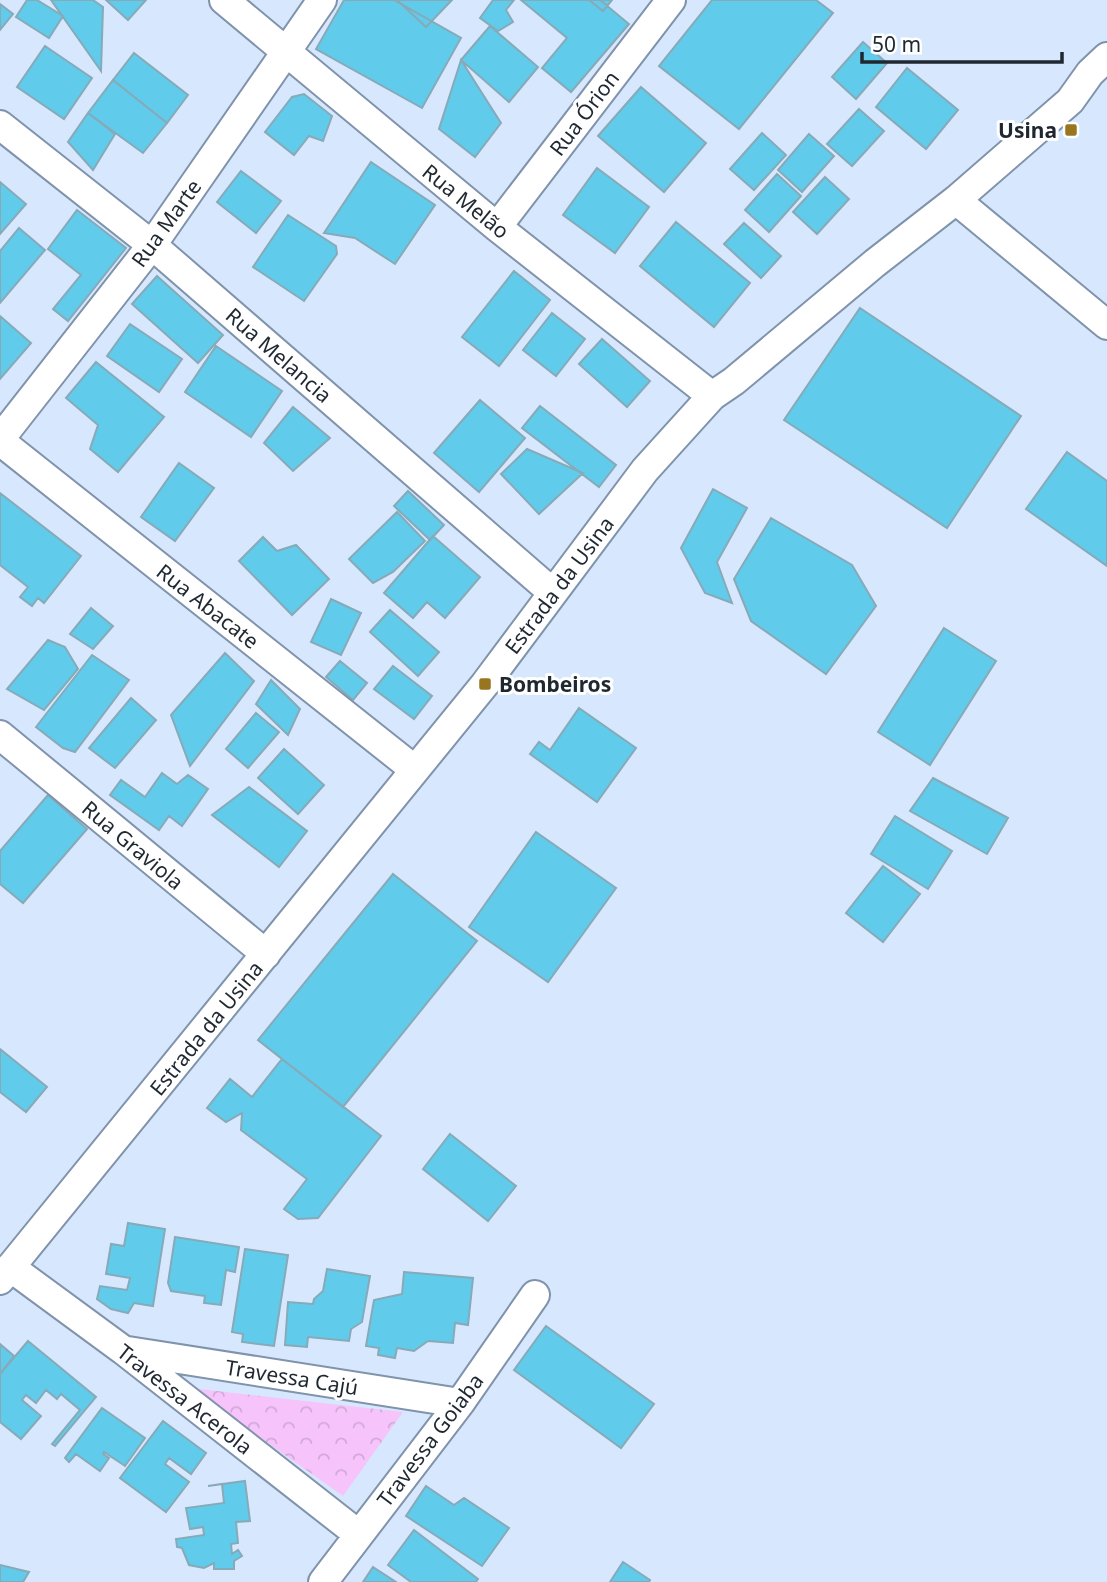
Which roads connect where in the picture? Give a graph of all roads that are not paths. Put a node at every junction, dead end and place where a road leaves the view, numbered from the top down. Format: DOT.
graph roads {
  1 [pos="224,0"];
  2 [pos="322,0"];
  3 [pos="671,0"];
  4 [pos="286,53"];
  5 [pos="1101,72"];
  6 [pos="0,125"];
  7 [pos="957,200"];
  8 [pos="497,227"];
  9 [pos="152,245"];
  10 [pos="1107,325"];
  11 [pos="712,396"];
  12 [pos="0,440"];
  13 [pos="552,592"];
  14 [pos="0,735"];
  15 [pos="415,771"];
  16 [pos="266,954"];
  17 [pos="5,1273"];
  18 [pos="535,1295"];
  19 [pos="123,1350"];
  20 [pos="460,1403"];
  21 [pos="358,1534"];
  22 [pos="323,1582"];
  1 -- 4 [label="street, Rua Melão"];
  2 -- 4 [label="street, Rua Marte"];
  3 -- 8 [label="street, Rua Órion"];
  4 -- 8 [label="street, Rua Melão"];
  4 -- 9 [label="street, Rua Marte"];
  5 -- 7 [label="street, Estrada da Usina"];
  6 -- 9 [label="street, Rua Melancia"];
  7 -- 10 [label="street"];
  7 -- 11 [label="street, Estrada da Usina"];
  8 -- 11 [label="street, Rua Melão"];
  9 -- 12 [label="street, Rua Marte"];
  9 -- 13 [label="street, Rua Melancia"];
  11 -- 13 [label="street, Estrada da Usina"];
  12 -- 15 [label="street, Rua Abacate"];
  13 -- 15 [label="street, Estrada da Usina"];
  14 -- 16 [label="street, Rua Graviola"];
  15 -- 16 [label="street, Estrada da Usina"];
  16 -- 17 [label="street, Estrada da Usina"];
  17 -- 19 [label="street, Travessa Acerola"];
  18 -- 20 [label="street, Travessa Goiaba"];
  19 -- 20 [label="street, Travessa Cajú"];
  19 -- 21 [label="street, Travessa Acerola"];
  20 -- 21 [label="street, Travessa Goiaba"];
  21 -- 22 [label="street, Travessa Goiaba"];
}
